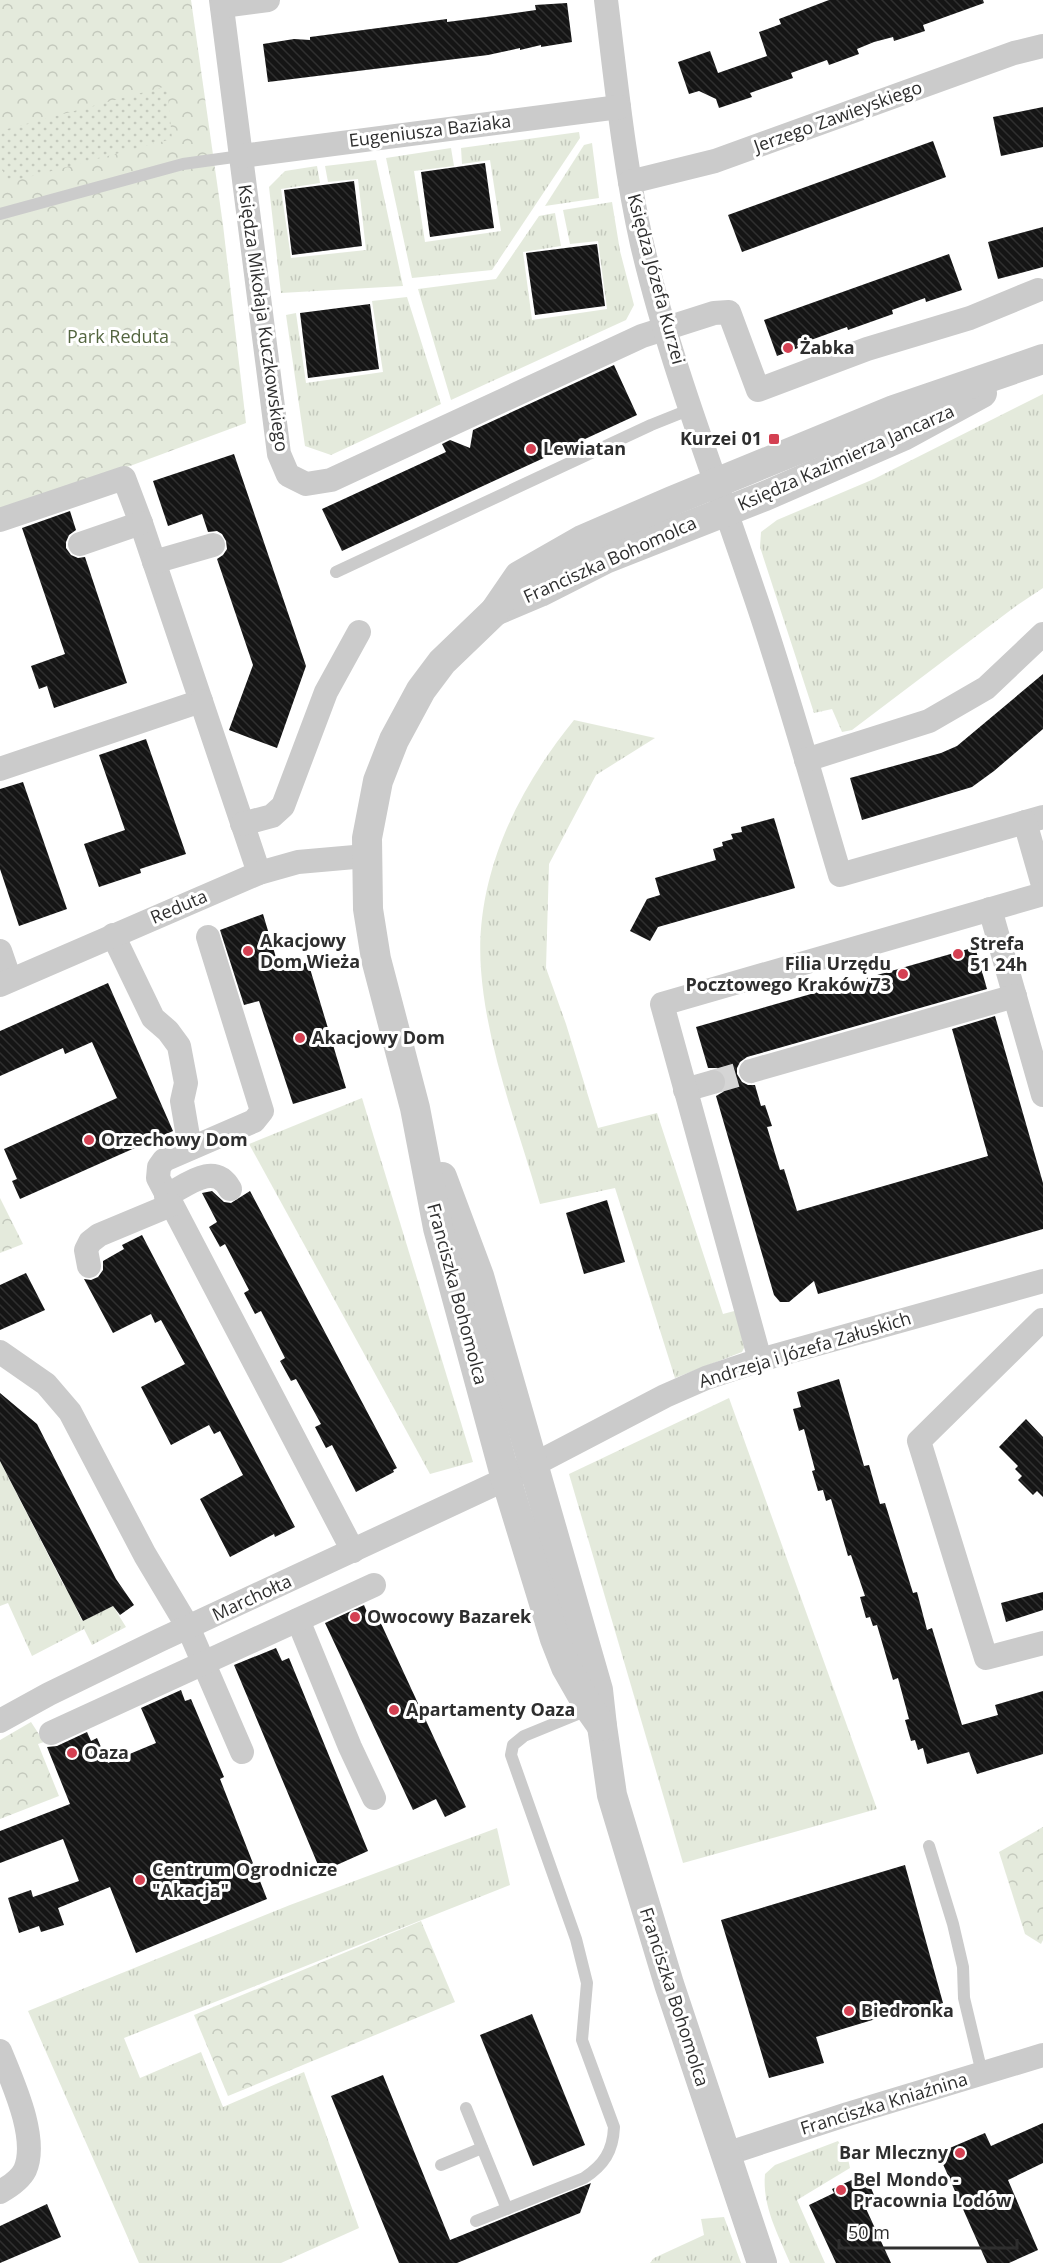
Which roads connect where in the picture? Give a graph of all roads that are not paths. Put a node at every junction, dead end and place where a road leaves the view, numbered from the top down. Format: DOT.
graph roads {
  1 [pos="268,0"];
  2 [pos="606,0"];
  3 [pos="221,3"];
  4 [pos="1043,46"];
  5 [pos="620,107"];
  6 [pos="242,156"];
  7 [pos="630,182"];
  8 [pos="0,214"];
  9 [pos="1038,290"];
  10 [pos="666,328"];
  11 [pos="1035,362"];
  12 [pos="692,409"];
  13 [pos="717,483"];
  14 [pos="726,511"];
  15 [pos="0,520"];
  16 [pos="141,523"];
  17 [pos="80,544"];
  18 [pos="213,545"];
  19 [pos="154,562"];
  20 [pos="336,572"];
  21 [pos="495,611"];
  22 [pos="359,632"];
  23 [pos="1043,634"];
  24 [pos="201,701"];
  25 [pos="806,760"];
  26 [pos="0,769"];
  27 [pos="1034,820"];
  28 [pos="242,824"];
  29 [pos="366,856"];
  30 [pos="259,873"];
  31 [pos="1043,885"];
  32 [pos="1043,894"];
  33 [pos="990,909"];
  34 [pos="114,935"];
  35 [pos="208,937"];
  36 [pos="0,951"];
  37 [pos="5,982"];
  38 [pos="1015,996"];
  39 [pos="751,1071"];
  40 [pos="713,1082"];
  41 [pos="685,1090"];
  42 [pos="1043,1095"];
  43 [pos="415,1108"];
  44 [pos="190,1148"];
  45 [pos="230,1189"];
  46 [pos="169,1201"];
  47 [pos="89,1266"];
  48 [pos="1043,1281"];
  49 [pos="1012,1290"];
  50 [pos="1043,1321"];
  51 [pos="0,1352"];
  52 [pos="760,1360"];
  53 [pos="532,1464"];
  54 [pos="506,1479"];
  55 [pos="344,1555"];
  56 [pos="374,1585"];
  57 [pos="351,1596"];
  58 [pos="298,1620"];
  59 [pos="188,1627"];
  60 [pos="1043,1643"];
  61 [pos="203,1663"];
  62 [pos="596,1718"];
  63 [pos="0,1721"];
  64 [pos="51,1733"];
  65 [pos="242,1752"];
  66 [pos="374,1798"];
  67 [pos="929,1846"];
  68 [pos="0,2051"];
  69 [pos="1043,2055"];
  70 [pos="982,2073"];
  71 [pos="466,2108"];
  72 [pos="482,2148"];
  73 [pos="726,2154"];
  74 [pos="441,2165"];
  75 [pos="0,2192"];
  76 [pos="507,2209"];
  77 [pos="476,2221"];
  78 [pos="762,2263"];
  1 -- 3 [label="street"];
  2 -- 5 [label="street, Księdza Józefa Kurzei"];
  3 -- 6 [label="street, Księdza Mikołaja Kuczkowskiego"];
  4 -- 7 [label="street, Jerzego Zawieyskiego"];
  5 -- 6 [label="street, Eugeniusza Baziaka"];
  5 -- 7 [label="street, Księdza Józefa Kurzei"];
  6 -- 8 [label="lane"];
  6 -- 10 [label="street, Księdza Mikołaja Kuczkowskiego"];
  7 -- 10 [label="street, Księdza Józefa Kurzei"];
  9 -- 10 [label="street, Księdza Mikołaja Kuczkowskiego"];
  10 -- 12 [label="street, Księdza Józefa Kurzei"];
  11 -- 13 [label="street, Księdza Kazimierza Jancarza"];
  11 -- 14 [label="street, Księdza Kazimierza Jancarza"];
  12 -- 13 [label="street, Księdza Józefa Kurzei"];
  12 -- 20 [label="lane"];
  13 -- 14 [label="street, Księdza Józefa Kurzei"];
  13 -- 21 [label="street, Franciszka Bohomolca"];
  14 -- 21 [label="street, Franciszka Bohomolca"];
  14 -- 25 [label="street, Księdza Józefa Kurzei"];
  15 -- 16 [label="street"];
  16 -- 17 [label="street"];
  16 -- 19 [label="street"];
  18 -- 19 [label="street"];
  19 -- 24 [label="street"];
  21 -- 29 [label="street, Franciszka Bohomolca"];
  22 -- 28 [label="street"];
  23 -- 25 [label="street"];
  24 -- 26 [label="street"];
  24 -- 28 [label="street"];
  25 -- 27 [label="street, Księdza Józefa Kurzei"];
  27 -- 31 [label="street"];
  28 -- 30 [label="street"];
  29 -- 30 [label="street, Reduta"];
  29 -- 43 [label="street, Franciszka Bohomolca"];
  30 -- 34 [label="street, Reduta"];
  32 -- 33 [label="street"];
  33 -- 38 [label="street"];
  33 -- 41 [label="street"];
  34 -- 37 [label="street, Reduta"];
  34 -- 44 [label="street"];
  35 -- 44 [label="street"];
  36 -- 37 [label="street"];
  38 -- 39 [label="street"];
  38 -- 42 [label="street"];
  40 -- 41 [label="street"];
  41 -- 52 [label="street"];
  43 -- 53 [label="street, Franciszka Bohomolca"];
  43 -- 54 [label="street, Franciszka Bohomolca"];
  44 -- 46 [label="street"];
  45 -- 46 [label="street"];
  46 -- 47 [label="street"];
  46 -- 55 [label="street"];
  48 -- 49 [label="street, Andrzeja i Józefa Załuskich"];
  49 -- 50 [label="street"];
  49 -- 52 [label="street, Andrzeja i Józefa Załuskich"];
  50 -- 60 [label="street"];
  51 -- 59 [label="street"];
  52 -- 53 [label="street, Andrzeja i Józefa Załuskich"];
  53 -- 54 [label="street"];
  53 -- 62 [label="street, Franciszka Bohomolca"];
  54 -- 55 [label="street, Marchołta"];
  54 -- 62 [label="street, Franciszka Bohomolca"];
  55 -- 57 [label="street"];
  55 -- 59 [label="street, Marchołta"];
  56 -- 57 [label="street"];
  57 -- 58 [label="street"];
  58 -- 61 [label="street"];
  58 -- 66 [label="street"];
  59 -- 61 [label="street"];
  59 -- 63 [label="street, Marchołta"];
  61 -- 64 [label="street"];
  61 -- 65 [label="street"];
  62 -- 73 [label="street, Franciszka Bohomolca"];
  62 -- 76 [label="lane"];
  67 -- 70 [label="lane"];
  68 -- 75 [label="street"];
  69 -- 70 [label="street, Franciszka Kniaźnina"];
  70 -- 73 [label="street, Franciszka Kniaźnina"];
  71 -- 72 [label="lane"];
  72 -- 74 [label="lane"];
  72 -- 76 [label="lane"];
  73 -- 78 [label="street, Franciszka Bohomolca"];
  76 -- 77 [label="lane"];
}
